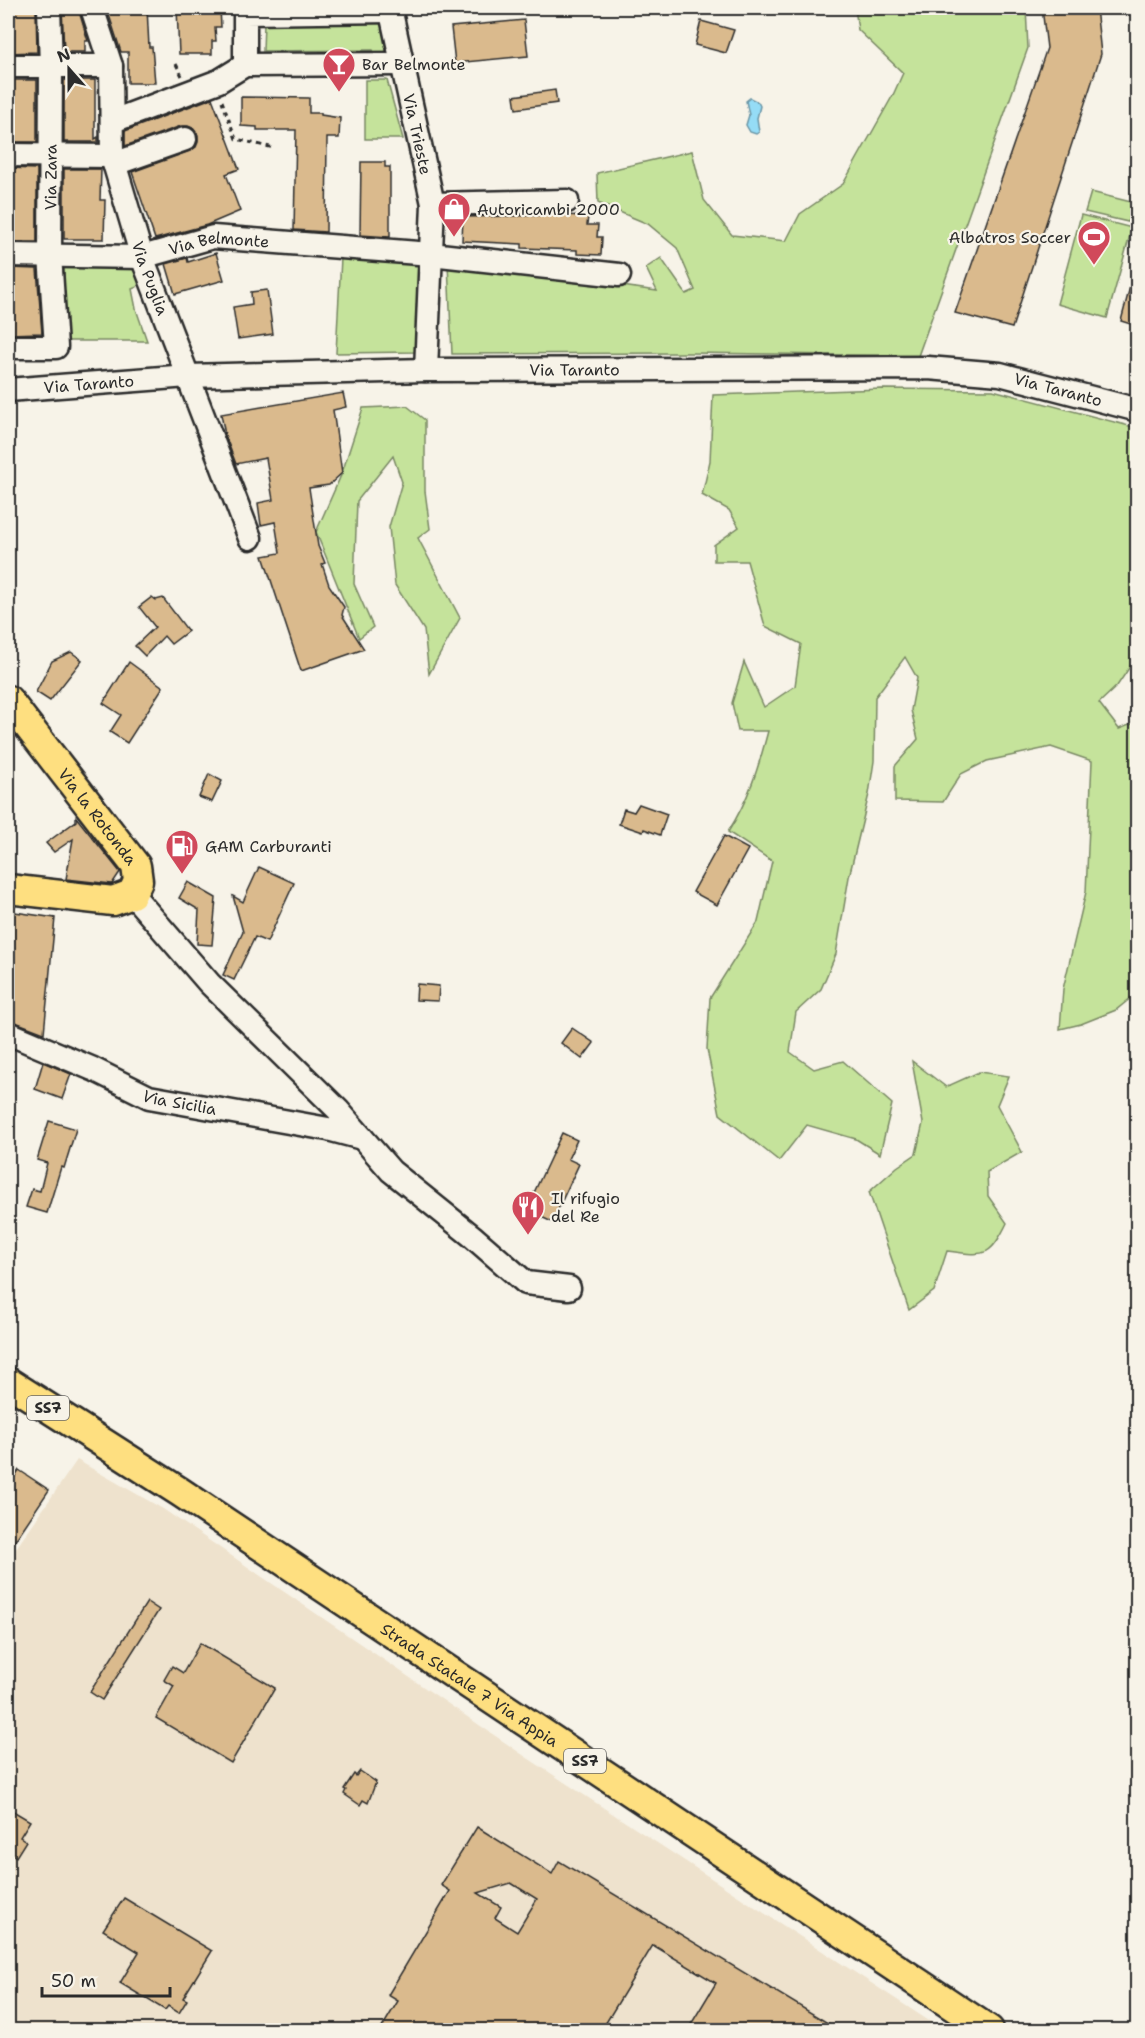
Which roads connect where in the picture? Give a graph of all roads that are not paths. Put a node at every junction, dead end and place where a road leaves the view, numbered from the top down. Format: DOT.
graph roads {
  1 [pos="50,8"];
  2 [pos="92,8"];
  3 [pos="391,9"];
  4 [pos="243,10"];
  5 [pos="403,64"];
  6 [pos="245,65"];
  7 [pos="8,66"];
  8 [pos="51,66"];
  9 [pos="111,66"];
  10 [pos="113,121"];
  11 [pos="184,139"];
  12 [pos="8,155"];
  13 [pos="51,155"];
  14 [pos="113,160"];
  15 [pos="567,201"];
  16 [pos="433,204"];
  17 [pos="431,254"];
  18 [pos="8,255"];
  19 [pos="50,255"];
  20 [pos="142,257"];
  21 [pos="619,275"];
  22 [pos="8,347"];
  23 [pos="426,370"];
  24 [pos="188,376"];
  25 [pos="8,390"];
  26 [pos="1137,410"];
  27 [pos="250,538"];
  28 [pos="8,700"];
  29 [pos="8,889"];
  30 [pos="132,894"];
  31 [pos="8,1033"];
  32 [pos="362,1138"];
  33 [pos="569,1288"];
  34 [pos="8,1382"];
  35 [pos="989,2031"];
  1 -- 8 [label="street, Via Zara"];
  2 -- 9 [label="street, Via Puglia"];
  3 -- 4 [label="street"];
  3 -- 5 [label="street, Via Trieste"];
  4 -- 6 [label="street"];
  5 -- 6 [label="street"];
  5 -- 16 [label="street, Via Trieste"];
  6 -- 10 [label="street"];
  7 -- 8 [label="street"];
  8 -- 9 [label="street"];
  8 -- 13 [label="street, Via Zara"];
  9 -- 10 [label="street, Via Puglia"];
  10 -- 14 [label="street, Via Puglia"];
  11 -- 14 [label="street"];
  12 -- 13 [label="street"];
  13 -- 14 [label="street"];
  13 -- 19 [label="street, Via Zara"];
  14 -- 20 [label="street, Via Puglia"];
  15 -- 16 [label="street"];
  16 -- 17 [label="street, Via Trieste"];
  17 -- 20 [label="street, Via Belmonte"];
  17 -- 21 [label="street, Via Belmonte"];
  17 -- 23 [label="street, Via Trieste"];
  18 -- 19 [label="street, Via Belmonte"];
  19 -- 20 [label="street, Via Belmonte"];
  19 -- 22 [label="street, Via Zara"];
  20 -- 24 [label="street, Via Puglia"];
  23 -- 24 [label="street, Via Taranto"];
  23 -- 26 [label="street, Via Taranto"];
  24 -- 25 [label="street, Via Taranto"];
  24 -- 27 [label="street, Via Puglia"];
  28 -- 30 [label="main road, Via la Rotonda"];
  29 -- 30 [label="main road"];
  30 -- 32 [label="street"];
  31 -- 32 [label="street, Via Sicilia"];
  32 -- 33 [label="street"];
  34 -- 35 [label="main road, Strada Statale 7 Via Appia / SS7"];
}
